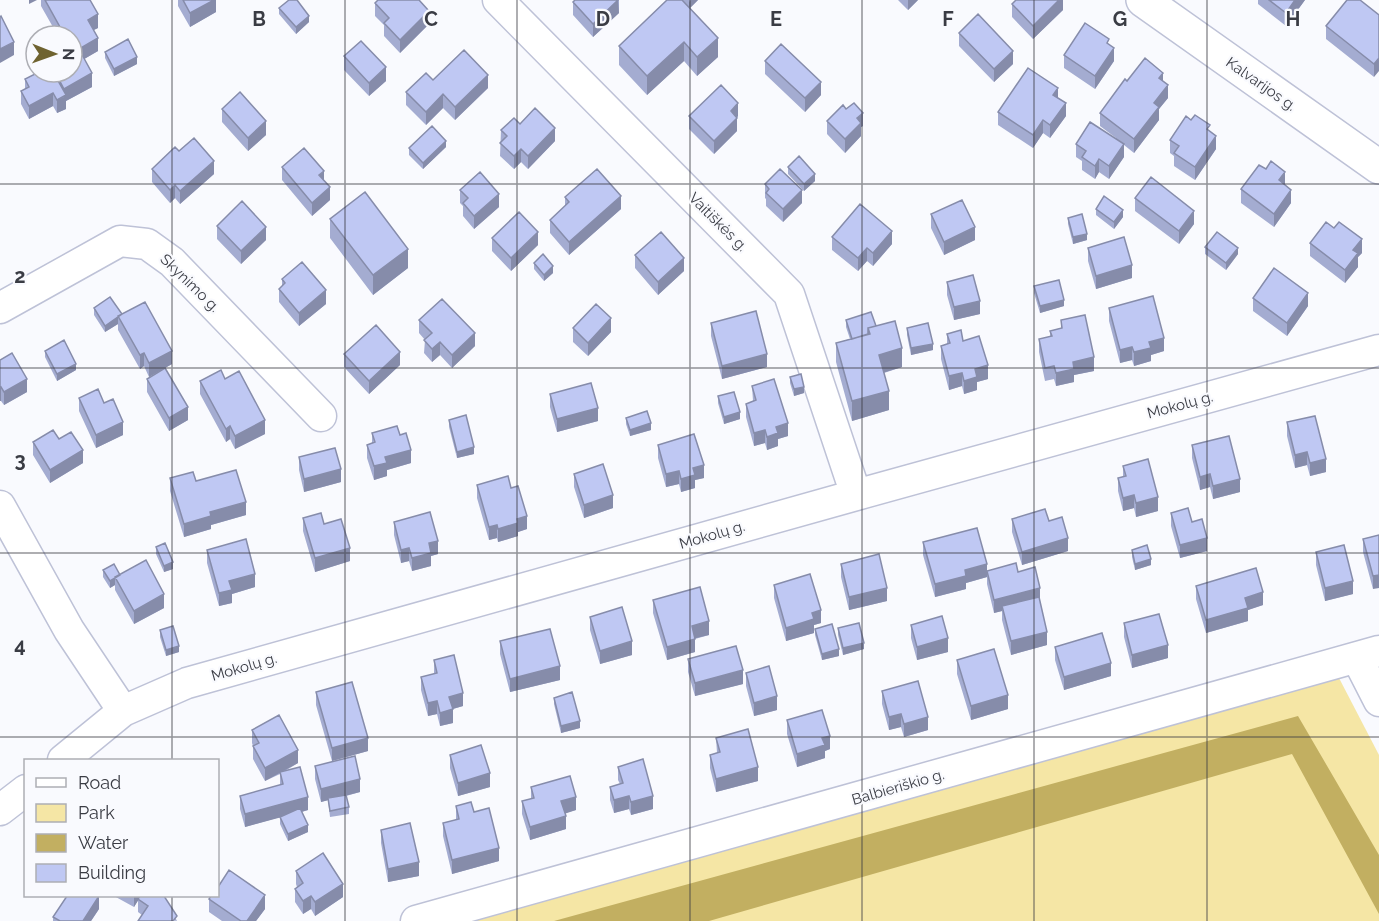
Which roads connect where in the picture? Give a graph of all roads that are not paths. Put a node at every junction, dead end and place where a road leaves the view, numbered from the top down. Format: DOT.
graph roads {
  1 [pos="498,0"];
  2 [pos="1151,2"];
  3 [pos="1379,167"];
  4 [pos="0,308"];
  5 [pos="1379,350"];
  6 [pos="321,416"];
  7 [pos="856,495"];
  8 [pos="0,506"];
  9 [pos="1368,655"];
  10 [pos="1379,701"];
  11 [pos="123,711"];
  12 [pos="64,759"];
  13 [pos="24,792"];
  14 [pos="0,810"];
  15 [pos="416,921"];
  1 -- 7 [label="street, Vaitiškės g."];
  2 -- 3 [label="main road, Kalvarijos g."];
  4 -- 6 [label="street, Skynimo g."];
  5 -- 7 [label="street, Mokolų g."];
  7 -- 11 [label="street, Mokolų g."];
  8 -- 11 [label="street"];
  9 -- 10 [label="street"];
  9 -- 15 [label="street, Balbieriškio g."];
  11 -- 12 [label="street, Mokolų g."];
  13 -- 14 [label="street"];
}
